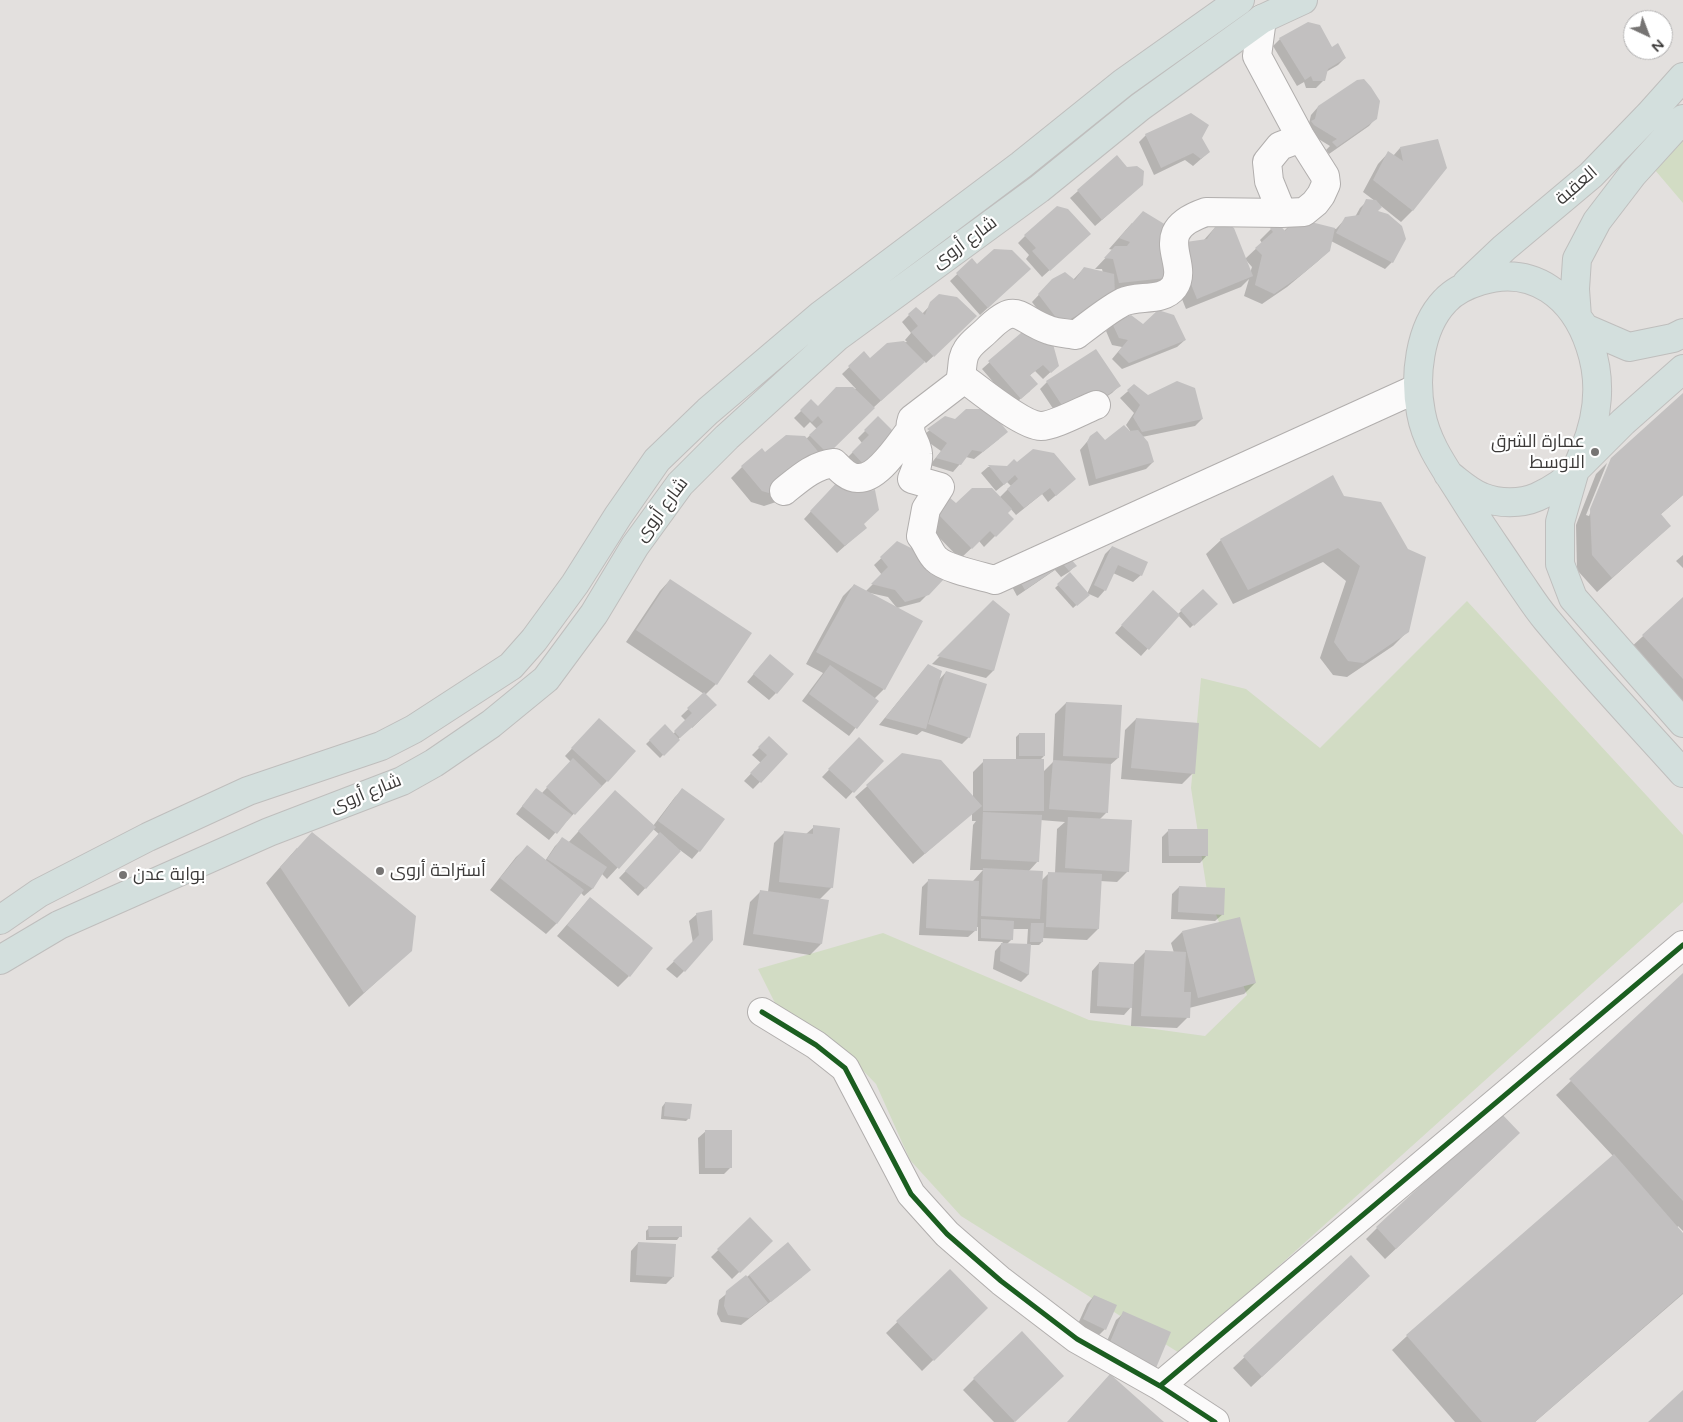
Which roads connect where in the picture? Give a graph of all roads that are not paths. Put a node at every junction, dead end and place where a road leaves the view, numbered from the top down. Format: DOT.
graph roads {
  1 [pos="1240,0"];
  2 [pos="1303,0"];
  3 [pos="1262,19"];
  4 [pos="1683,77"];
  5 [pos="1683,119"];
  6 [pos="1301,138"];
  7 [pos="1282,213"];
  8 [pos="1464,286"];
  9 [pos="1577,317"];
  10 [pos="1683,333"];
  11 [pos="1683,369"];
  12 [pos="962,377"];
  13 [pos="1418,388"];
  14 [pos="1096,405"];
  15 [pos="909,432"];
  16 [pos="1576,470"];
  17 [pos="1448,474"];
  18 [pos="784,491"];
  19 [pos="1683,724"];
  20 [pos="381,746"];
  21 [pos="1683,773"];
  22 [pos="402,781"];
  23 [pos="0,920"];
  24 [pos="1683,944"];
  25 [pos="0,960"];
  26 [pos="762,1012"];
  27 [pos="1160,1386"];
  28 [pos="1215,1422"];
  1 -- 20 [label="main road, شارع أروى"];
  2 -- 3 [label="main road, شارع أروى"];
  3 -- 6 [label="street"];
  3 -- 22 [label="main road, شارع أروى"];
  4 -- 8 [label="main road, العقبة"];
  5 -- 9 [label="main road, العقبة"];
  6 -- 7 [label="street"];
  6 -- 7 [label="street"];
  7 -- 12 [label="street"];
  8 -- 9 [label="main road"];
  8 -- 13 [label="main road"];
  9 -- 10 [label="main road"];
  9 -- 16 [label="main road"];
  11 -- 16 [label="main road"];
  12 -- 14 [label="street"];
  12 -- 15 [label="street"];
  13 -- 15 [label="street"];
  13 -- 17 [label="main road"];
  15 -- 18 [label="street"];
  16 -- 17 [label="main road"];
  16 -- 19 [label="main road"];
  17 -- 21 [label="main road"];
  20 -- 22 [label="main road"];
  20 -- 23 [label="main road, شارع أروى"];
  22 -- 25 [label="main road, شارع أروى"];
  24 -- 27 [label="street"];
  26 -- 27 [label="street"];
  27 -- 28 [label="street"];
}
